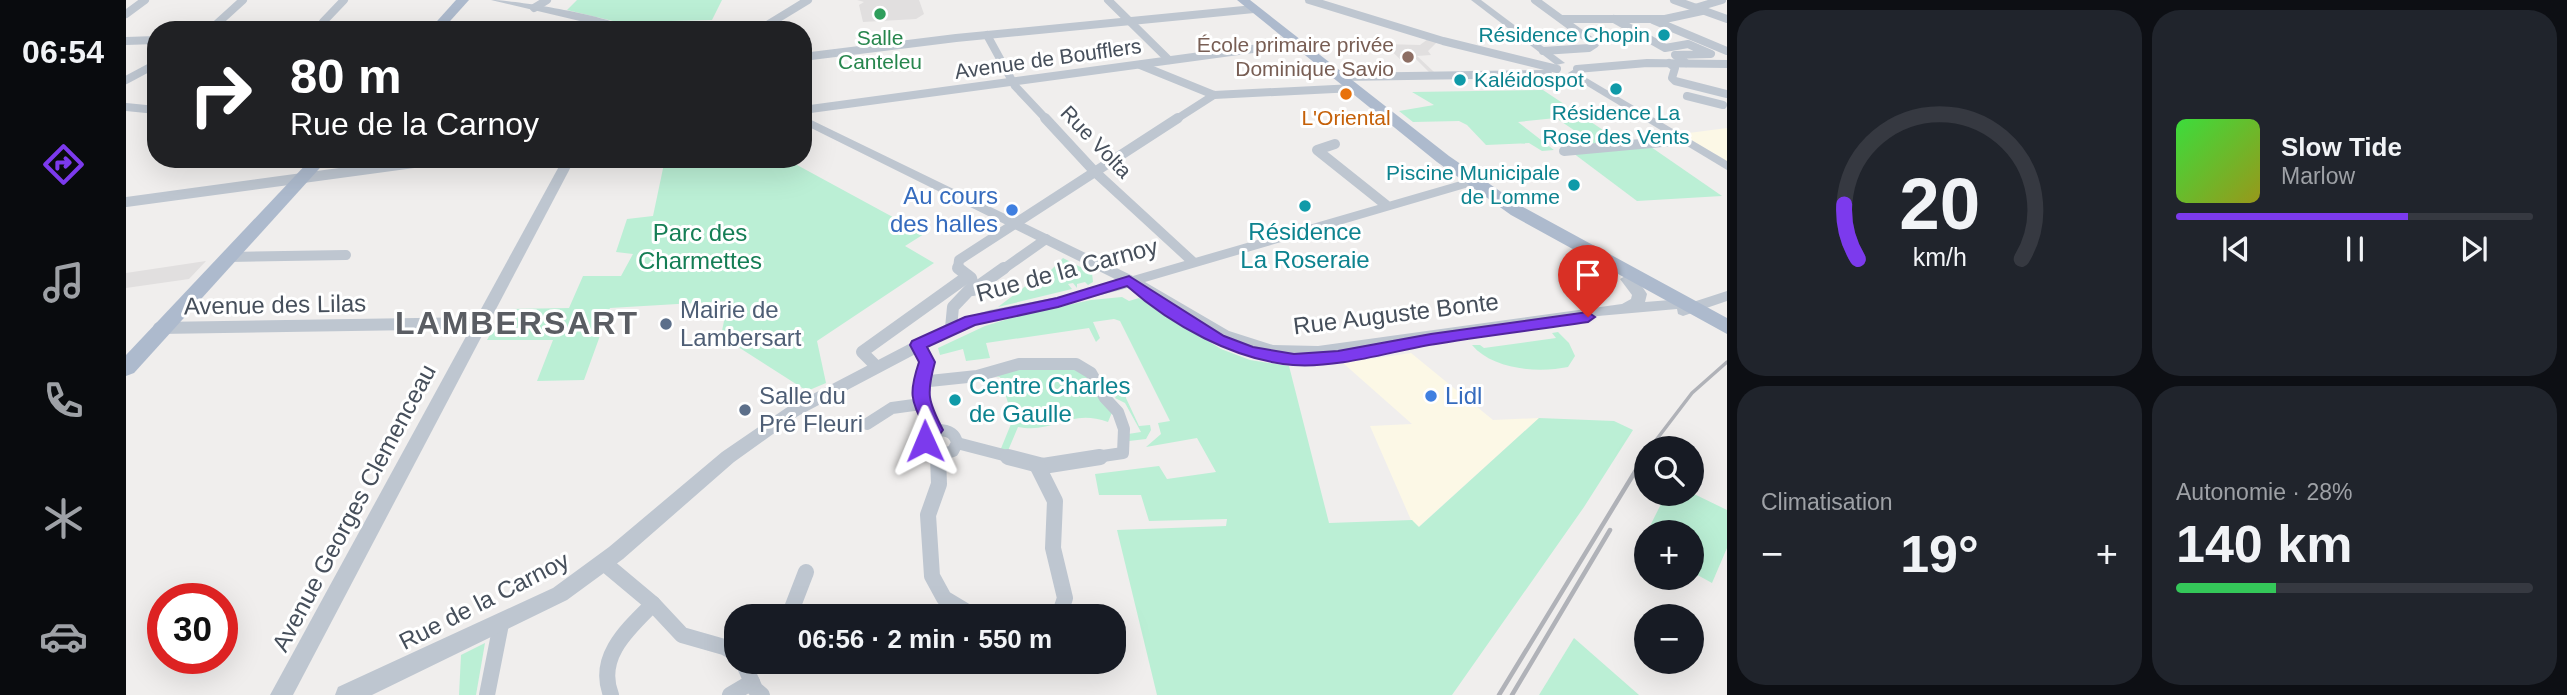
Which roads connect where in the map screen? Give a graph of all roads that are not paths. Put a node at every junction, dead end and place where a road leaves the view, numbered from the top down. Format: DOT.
graph roads {
  1 [pos="145,0"];
  2 [pos="243,0"];
  3 [pos="344,0"];
  4 [pos="465,0"];
  5 [pos="495,0"];
  6 [pos="547,0"];
  7 [pos="808,0"];
  8 [pos="1108,0"];
  9 [pos="1309,0"];
  10 [pos="1475,0"];
  11 [pos="1535,0"];
  12 [pos="1674,0"];
  13 [pos="1722,0"];
  14 [pos="1248,3"];
  15 [pos="534,8"];
  16 [pos="1698,9"];
  17 [pos="126,14"];
  18 [pos="1562,19"];
  19 [pos="1614,19"];
  20 [pos="1626,19"];
  21 [pos="1651,19"];
  22 [pos="1727,19"];
  23 [pos="220,21"];
  24 [pos="324,21"];
  25 [pos="445,21"];
  26 [pos="589,21"];
  27 [pos="774,21"];
  28 [pos="1129,21"];
  29 [pos="1638,32"];
  30 [pos="987,35"];
  31 [pos="147,40"];
  32 [pos="126,41"];
  33 [pos="1297,43"];
  34 [pos="1665,48"];
  35 [pos="1543,51"];
  36 [pos="1727,51"];
  37 [pos="812,56"];
  38 [pos="1672,59"];
  39 [pos="1170,60"];
  40 [pos="1139,64"];
  41 [pos="1727,64"];
  42 [pos="147,69"];
  43 [pos="1566,69"];
  44 [pos="1545,71"];
  45 [pos="1340,77"];
  46 [pos="126,80"];
  47 [pos="1012,82"];
  48 [pos="1354,88"];
  49 [pos="1727,94"];
  50 [pos="1214,95"];
  51 [pos="1687,96"];
  52 [pos="1723,105"];
  53 [pos="126,107"];
  54 [pos="147,109"];
  55 [pos="812,109"];
  56 [pos="1717,114"];
  57 [pos="812,123"];
  58 [pos="1684,140"];
  59 [pos="1335,144"];
  60 [pos="1564,151"];
  61 [pos="1727,166"];
  62 [pos="306,168"];
  63 [pos="310,168"];
  64 [pos="378,168"];
  65 [pos="564,168"];
  66 [pos="1094,171"];
  67 [pos="298,179"];
  68 [pos="1472,181"];
  69 [pos="126,202"];
  70 [pos="1386,205"];
  71 [pos="1013,223"];
  72 [pos="1046,239"];
  73 [pos="346,255"];
  74 [pos="229,257"];
  75 [pos="1193,262"];
  76 [pos="968,276"];
  77 [pos="1627,279"];
  78 [pos="1129,281"];
  79 [pos="973,290"];
  80 [pos="1727,296"];
  81 [pos="1628,307"];
  82 [pos="1684,307"];
  83 [pos="481,323"];
  84 [pos="1727,327"];
  85 [pos="159,328"];
  86 [pos="951,328"];
  87 [pos="1727,335"];
  88 [pos="918,345"];
  89 [pos="126,358"];
  90 [pos="877,366"];
  91 [pos="126,368"];
  92 [pos="920,383"];
  93 [pos="921,404"];
  94 [pos="867,424"];
  95 [pos="935,430"];
  96 [pos="957,443"];
  97 [pos="938,454"];
  98 [pos="1037,465"];
  99 [pos="604,563"];
  100 [pos="806,572"];
  101 [pos="653,604"];
  102 [pos="794,604"];
  103 [pos="954,604"];
  104 [pos="1064,604"];
  105 [pos="501,624"];
  106 [pos="724,647"];
  107 [pos="757,688"];
  108 [pos="281,695"];
  109 [pos="346,695"];
  110 [pos="487,695"];
  111 [pos="611,695"];
  112 [pos="730,695"];
  1 -- 17 [label="street"];
  2 -- 23 [label="street"];
  3 -- 24 [label="street"];
  4 -- 25 [label="main road"];
  5 -- 15 [label="street"];
  6 -- 15 [label="street"];
  7 -- 27 [label="street"];
  8 -- 28 [label="street"];
  9 -- 44 [label="street"];
  10 -- 35 [label="street"];
  11 -- 18 [label="street"];
  12 -- 16 [label="street"];
  13 -- 16 [label="street"];
  14 -- 28 [label="street"];
  14 -- 33 [label="main road"];
  15 -- 26 [label="street"];
  16 -- 21 [label="street"];
  16 -- 22 [label="street"];
  18 -- 19 [label="street"];
  18 -- 35 [label="street"];
  19 -- 20 [label="street"];
  19 -- 29 [label="street"];
  20 -- 21 [label="street"];
  20 -- 29 [label="street"];
  21 -- 36 [label="street"];
  28 -- 30 [label="street"];
  28 -- 39 [label="street"];
  29 -- 34 [label="street"];
  30 -- 37 [label="street"];
  30 -- 47 [label="street, Rue Volta"];
  31 -- 32 [label="street"];
  33 -- 39 [label="street, Avenue de Boufflers"];
  33 -- 45 [label="main road"];
  34 -- 38 [label="street"];
  34 -- 38 [label="street"];
  35 -- 43 [label="street"];
  38 -- 41 [label="street"];
  38 -- 43 [label="street"];
  38 -- 49 [label="street"];
  39 -- 40 [label="street, Avenue de Boufflers"];
  40 -- 47 [label="street, Avenue de Boufflers"];
  40 -- 50 [label="street"];
  42 -- 46 [label="street"];
  43 -- 44 [label="street"];
  43 -- 58 [label="street"];
  44 -- 45 [label="street"];
  45 -- 48 [label="main road"];
  47 -- 55 [label="street, Avenue de Boufflers"];
  47 -- 66 [label="street, Rue Volta"];
  48 -- 50 [label="street"];
  48 -- 68 [label="main road"];
  49 -- 52 [label="street"];
  50 -- 66 [label="street"];
  51 -- 52 [label="street"];
  52 -- 56 [label="street"];
  53 -- 54 [label="street"];
  57 -- 71 [label="street, Rue Auguste Bonte"];
  58 -- 60 [label="street"];
  58 -- 61 [label="street"];
  59 -- 70 [label="street"];
  62 -- 67 [label="main road"];
  63 -- 67 [label="main road"];
  64 -- 67 [label="street"];
  65 -- 83 [label="street, Avenue Georges Clemenceau"];
  66 -- 71 [label="street"];
  66 -- 75 [label="street, Rue Volta"];
  67 -- 69 [label="street"];
  67 -- 74 [label="main road"];
  67 -- 85 [label="main road"];
  68 -- 70 [label="street, Rue de la Carnoy"];
  68 -- 77 [label="main road"];
  68 -- 82 [label="main road"];
  70 -- 75 [label="street, Rue de la Carnoy"];
  71 -- 72 [label="street, Rue Auguste Bonte"];
  71 -- 76 [label="street"];
  72 -- 78 [label="street, Rue Auguste Bonte"];
  72 -- 79 [label="street"];
  73 -- 74 [label="street"];
  74 -- 85 [label="main road"];
  75 -- 78 [label="street, Rue de la Carnoy"];
  76 -- 79 [label="street"];
  76 -- 90 [label="street"];
  77 -- 81 [label="street"];
  77 -- 82 [label="main road"];
  78 -- 81 [label="street, Rue Auguste Bonte"];
  78 -- 82 [label="street, Rue Auguste Bonte"];
  78 -- 86 [label="street, Rue de la Carnoy"];
  79 -- 86 [label="street"];
  80 -- 82 [label="street"];
  81 -- 82 [label="street, Rue Auguste Bonte"];
  82 -- 84 [label="main road"];
  82 -- 87 [label="main road"];
  83 -- 85 [label="street, Avenue des Lilas"];
  83 -- 108 [label="street, Avenue Georges Clemenceau"];
  85 -- 89 [label="main road"];
  85 -- 91 [label="main road"];
  86 -- 88 [label="street, Rue de la Carnoy"];
  88 -- 90 [label="street, Rue de la Carnoy"];
  88 -- 92 [label="street"];
  90 -- 99 [label="street, Rue de la Carnoy"];
  92 -- 93 [label="street"];
  92 -- 98 [label="street"];
  93 -- 94 [label="street"];
  93 -- 95 [label="street"];
  95 -- 96 [label="street"];
  95 -- 97 [label="street"];
  96 -- 97 [label="street"];
  96 -- 98 [label="street"];
  97 -- 103 [label="street"];
  98 -- 104 [label="street"];
  99 -- 101 [label="street"];
  99 -- 105 [label="street, Rue de la Carnoy"];
  100 -- 102 [label="street"];
  101 -- 106 [label="street"];
  101 -- 111 [label="street"];
  105 -- 109 [label="street, Rue de la Carnoy"];
  105 -- 110 [label="street"];
  107 -- 112 [label="street"];
}
